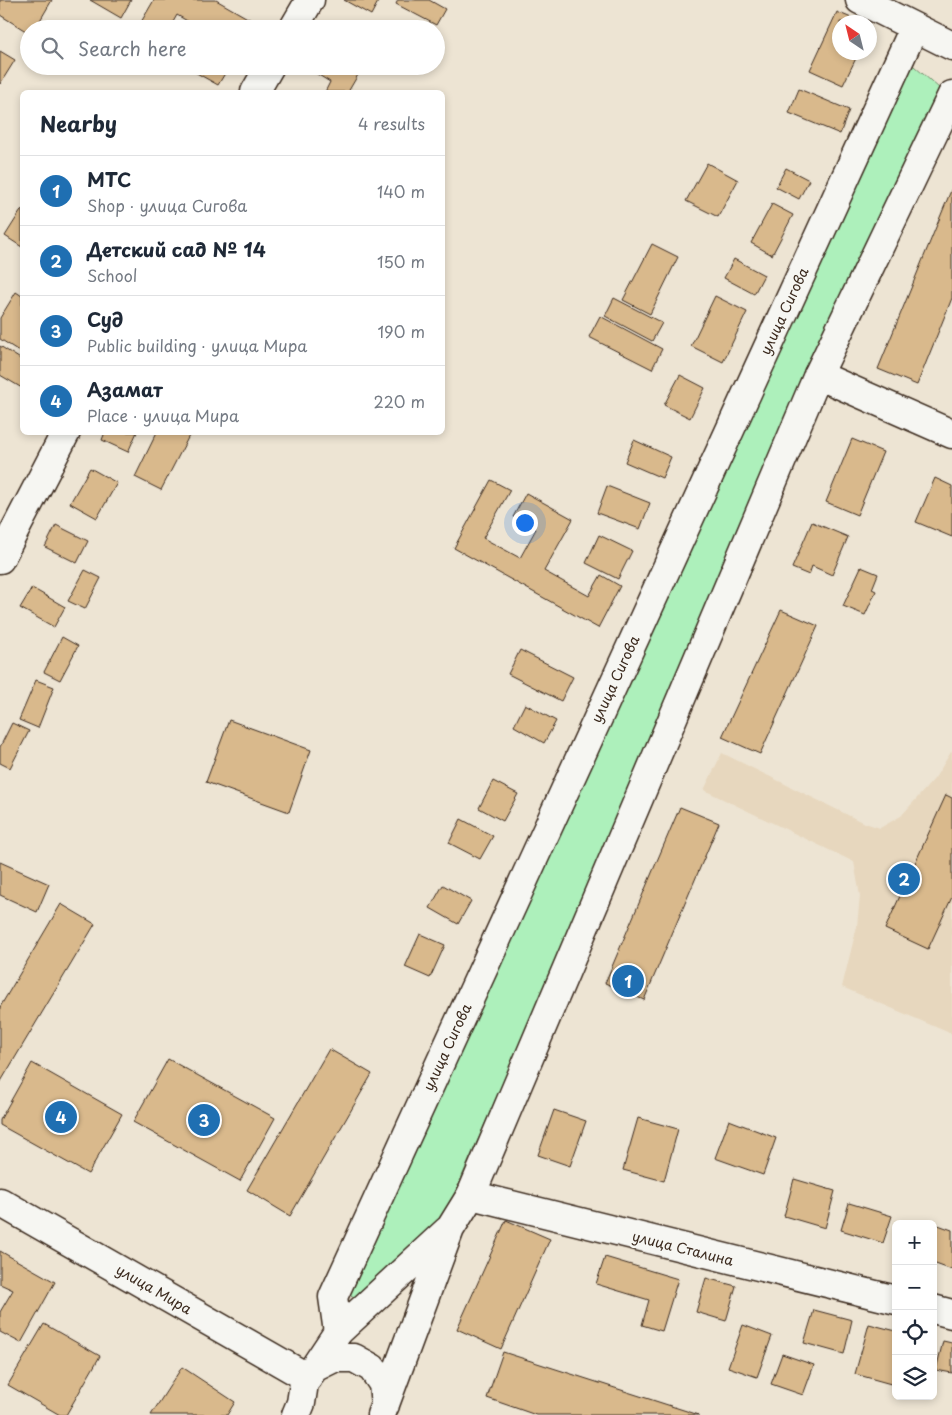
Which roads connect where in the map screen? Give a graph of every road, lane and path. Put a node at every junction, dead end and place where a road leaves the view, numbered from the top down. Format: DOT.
graph roads {
  1 [pos="310,0"];
  2 [pos="860,0"];
  3 [pos="298,20"];
  4 [pos="914,28"];
  5 [pos="952,46"];
  6 [pos="265,75"];
  7 [pos="256,90"];
  8 [pos="952,95"];
  9 [pos="818,375"];
  10 [pos="952,434"];
  11 [pos="64,435"];
  12 [pos="0,559"];
  13 [pos="471,1196"];
  14 [pos="0,1202"];
  15 [pos="450,1229"];
  16 [pos="892,1299"];
  17 [pos="937,1310"];
  18 [pos="952,1314"];
  19 [pos="338,1332"];
  20 [pos="305,1396"];
  21 [pos="385,1412"];
  1 -- 3 [label="street"];
  2 -- 4 [label="street"];
  4 -- 5 [label="street"];
  4 -- 19 [label="street, улица Сигова"];
  6 -- 7 [label="street"];
  8 -- 9 [label="street"];
  9 -- 10 [label="street"];
  9 -- 13 [label="street"];
  11 -- 12 [label="street"];
  13 -- 15 [label="street"];
  13 -- 16 [label="street, улица Сталина"];
  14 -- 20 [label="street, улица Мира"];
  15 -- 19 [label="street"];
  15 -- 21 [label="street"];
  17 -- 18 [label="street"];
  19 -- 20 [label="street"];
  20 -- 21 [label="street"];
}
